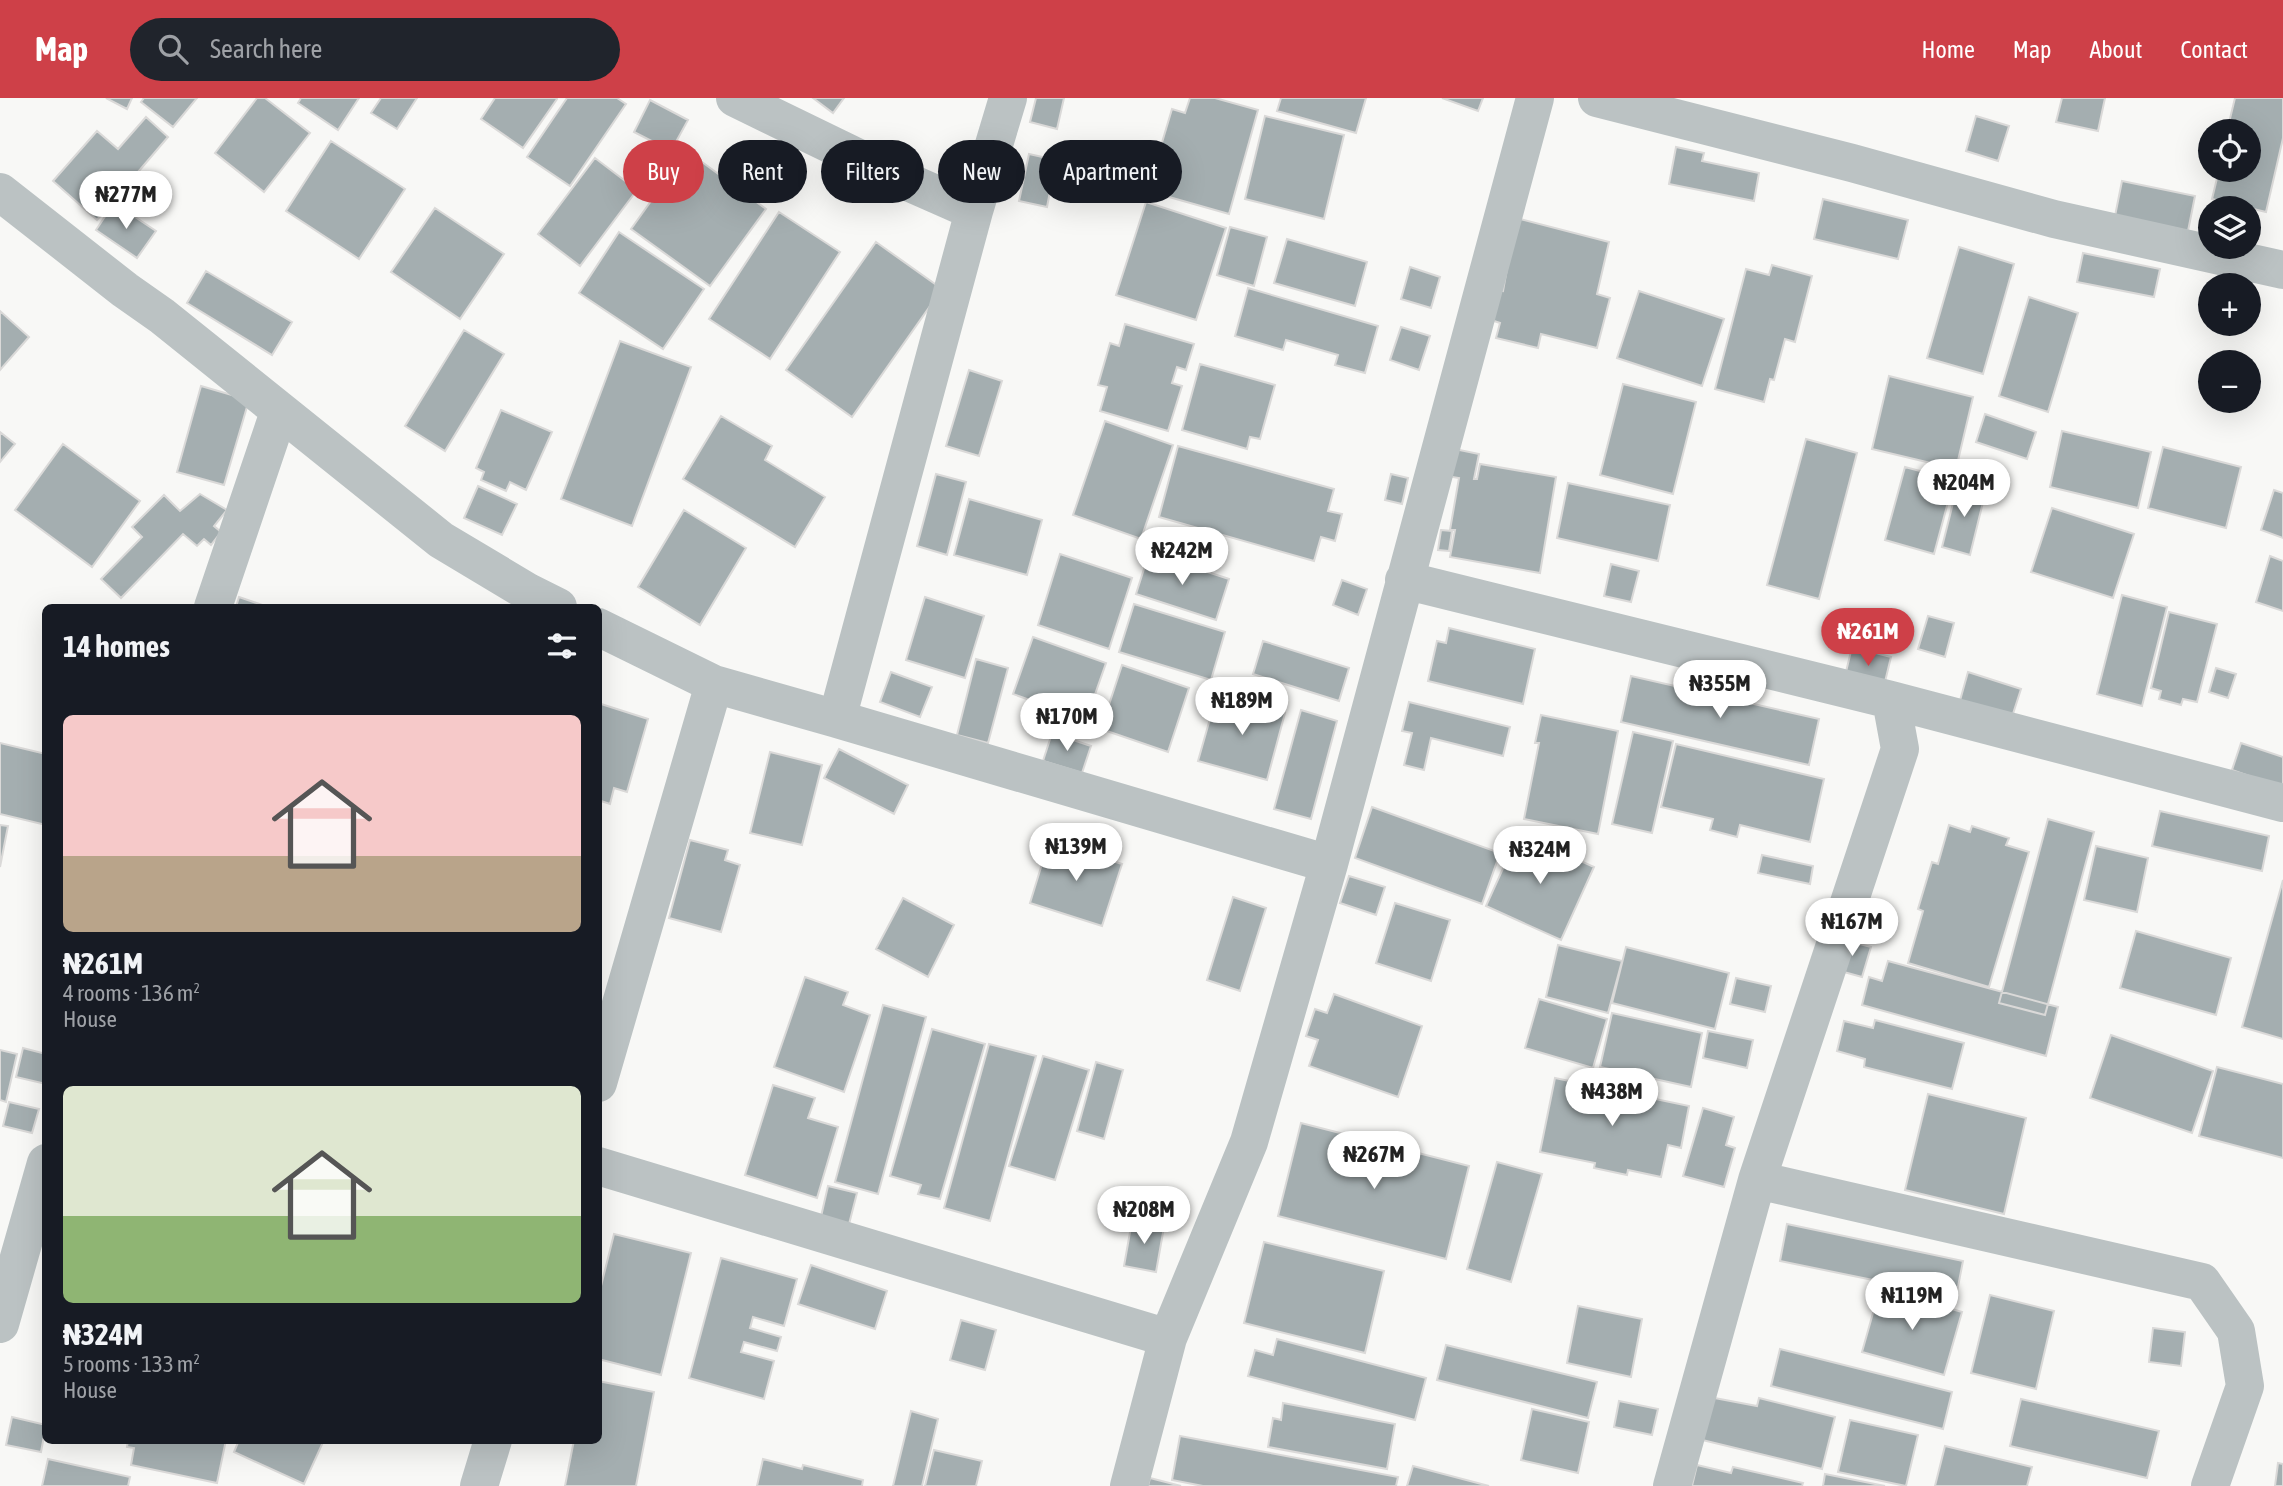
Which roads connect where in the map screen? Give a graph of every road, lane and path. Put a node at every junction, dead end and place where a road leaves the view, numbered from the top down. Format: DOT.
graph roads {
  1 [pos="735,98"];
  2 [pos="1008,98"];
  3 [pos="1535,98"];
  4 [pos="1597,98"];
  5 [pos="0,192"];
  6 [pos="974,211"];
  7 [pos="2283,270"];
  8 [pos="279,412"];
  9 [pos="1404,580"];
  10 [pos="214,604"];
  11 [pos="552,604"];
  12 [pos="602,629"];
  13 [pos="713,684"];
  14 [pos="1891,701"];
  15 [pos="837,719"];
  16 [pos="1965,719"];
  17 [pos="1900,749"];
  18 [pos="2283,803"];
  19 [pos="1329,864"];
  20 [pos="602,1069"];
  21 [pos="602,1167"];
  22 [pos="42,1177"];
  23 [pos="1757,1180"];
  24 [pos="0,1324"];
  25 [pos="1168,1338"];
  26 [pos="492,1444"];
  27 [pos="479,1486"];
  28 [pos="1129,1486"];
  29 [pos="1672,1486"];
  30 [pos="2210,1486"];
  1 -- 6 [label="street"];
  2 -- 6 [label="street"];
  3 -- 9 [label="street"];
  4 -- 7 [label="street"];
  5 -- 8 [label="street"];
  6 -- 15 [label="street"];
  8 -- 10 [label="street"];
  8 -- 11 [label="street"];
  9 -- 14 [label="street"];
  9 -- 19 [label="street"];
  12 -- 13 [label="street"];
  13 -- 15 [label="street"];
  13 -- 20 [label="street"];
  14 -- 16 [label="street"];
  14 -- 17 [label="street"];
  15 -- 19 [label="street"];
  16 -- 17 [label="street"];
  16 -- 18 [label="street"];
  17 -- 23 [label="street"];
  19 -- 25 [label="street"];
  21 -- 25 [label="street"];
  22 -- 24 [label="street"];
  23 -- 29 [label="street"];
  23 -- 30 [label="street"];
  25 -- 28 [label="street"];
  26 -- 27 [label="street"];
}
